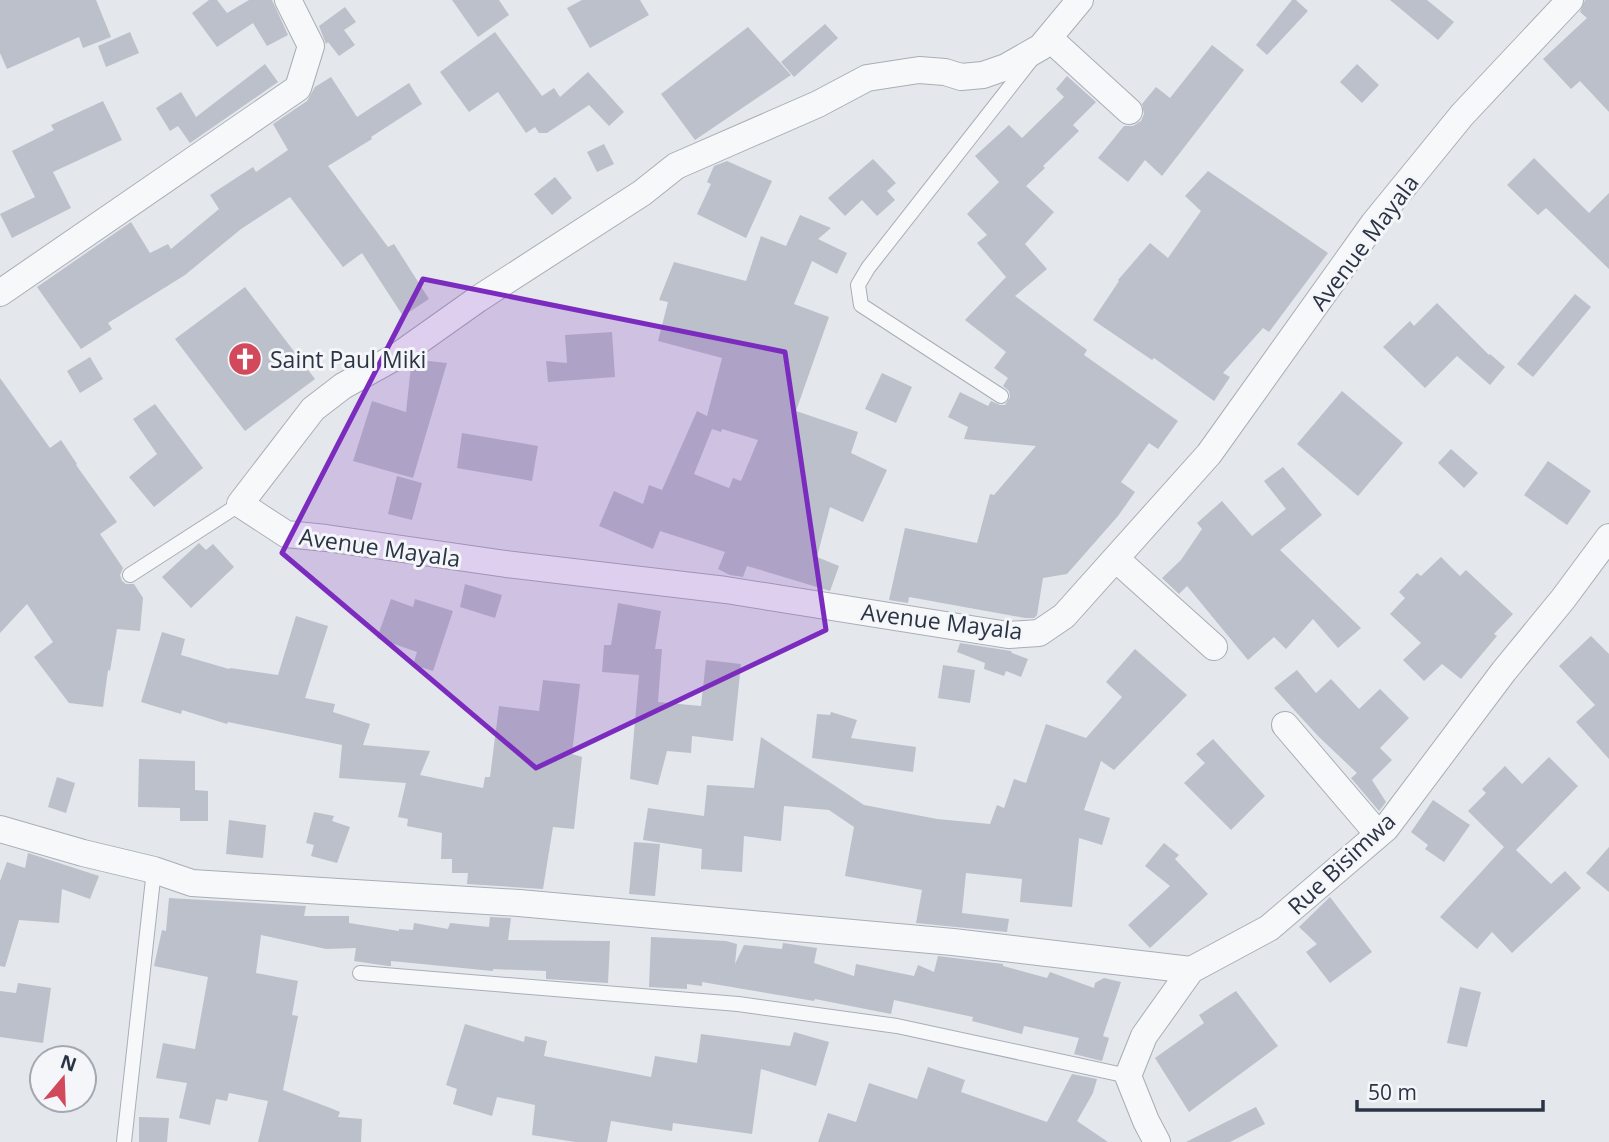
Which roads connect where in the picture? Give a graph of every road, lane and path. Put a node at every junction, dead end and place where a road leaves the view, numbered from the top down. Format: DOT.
graph roads {
  1 [pos="288,0"];
  2 [pos="1080,0"];
  3 [pos="1570,0"];
  4 [pos="1045,42"];
  5 [pos="1129,111"];
  6 [pos="0,293"];
  7 [pos="1002,396"];
  8 [pos="240,504"];
  9 [pos="1609,537"];
  10 [pos="1116,559"];
  11 [pos="130,575"];
  12 [pos="1214,647"];
  13 [pos="1285,725"];
  14 [pos="0,829"];
  15 [pos="1378,834"];
  16 [pos="154,870"];
  17 [pos="1191,970"];
  18 [pos="360,973"];
  19 [pos="1128,1076"];
  20 [pos="124,1142"];
  21 [pos="1157,1142"];
  1 -- 6 [label="street"];
  2 -- 4 [label="street"];
  3 -- 10 [label="street, Avenue Mayala"];
  4 -- 5 [label="street"];
  4 -- 7 [label="lane"];
  4 -- 8 [label="street"];
  8 -- 10 [label="street, Avenue Mayala"];
  8 -- 11 [label="lane"];
  9 -- 15 [label="street, Rue Bisimwa"];
  10 -- 12 [label="street"];
  13 -- 15 [label="street"];
  14 -- 16 [label="street"];
  15 -- 17 [label="street, Rue Bisimwa"];
  16 -- 17 [label="street"];
  16 -- 20 [label="lane"];
  17 -- 19 [label="street, Rue Bisimwa"];
  18 -- 19 [label="lane"];
  19 -- 21 [label="street"];
}
